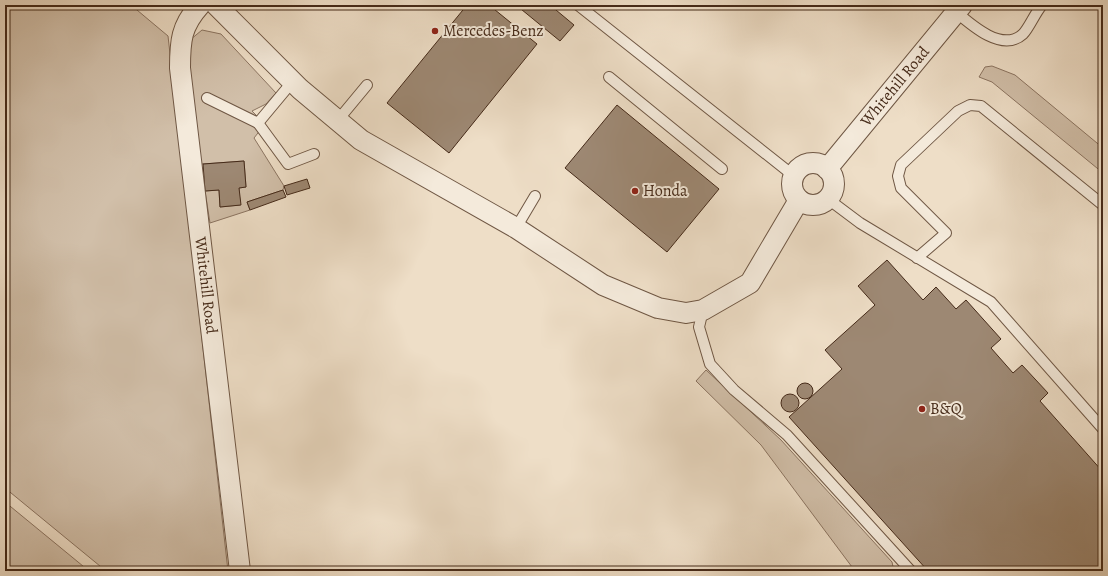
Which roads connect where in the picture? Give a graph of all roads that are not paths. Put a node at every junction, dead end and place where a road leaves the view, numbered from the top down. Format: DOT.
graph roads {
  1 [pos="200,5"];
  2 [pos="216,5"];
  3 [pos="578,5"];
  4 [pos="1042,5"];
  5 [pos="956,7"];
  6 [pos="609,77"];
  7 [pos="293,81"];
  8 [pos="367,85"];
  9 [pos="207,98"];
  10 [pos="338,120"];
  11 [pos="258,123"];
  12 [pos="314,154"];
  13 [pos="722,169"];
  14 [pos="827,169"];
  15 [pos="794,176"];
  16 [pos="535,196"];
  17 [pos="828,199"];
  18 [pos="799,200"];
  19 [pos="1103,205"];
  20 [pos="516,228"];
  21 [pos="917,258"];
  22 [pos="703,310"];
  23 [pos="1103,429"];
  24 [pos="240,571"];
  25 [pos="911,571"];
  1 -- 24 [label="street, Whitehill Road"];
  2 -- 7 [label="street"];
  3 -- 15 [label="lane"];
  4 -- 5 [label="lane"];
  5 -- 14 [label="street, Whitehill Road"];
  6 -- 13 [label="lane"];
  7 -- 10 [label="street"];
  7 -- 11 [label="lane"];
  8 -- 10 [label="lane"];
  9 -- 11 [label="lane"];
  10 -- 20 [label="street"];
  11 -- 12 [label="lane"];
  14 -- 15 [label="street"];
  14 -- 17 [label="street"];
  15 -- 18 [label="street"];
  16 -- 20 [label="lane"];
  17 -- 18 [label="street"];
  17 -- 21 [label="lane"];
  18 -- 22 [label="street"];
  19 -- 21 [label="lane"];
  20 -- 22 [label="street"];
  21 -- 23 [label="lane"];
  22 -- 25 [label="lane"];
}
